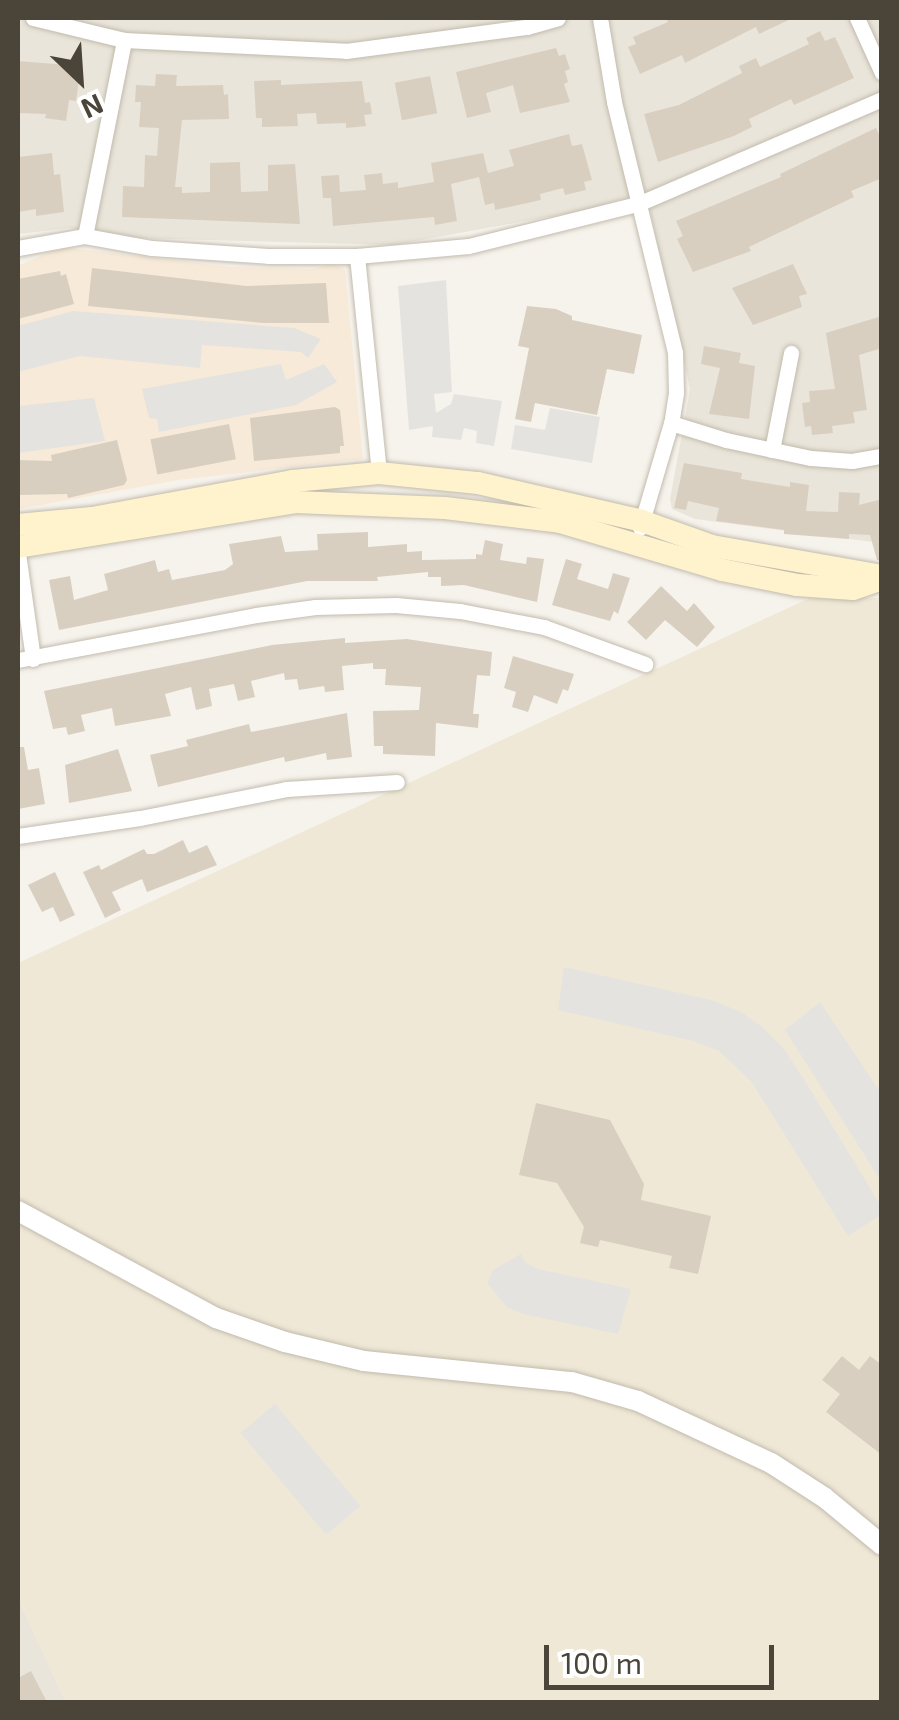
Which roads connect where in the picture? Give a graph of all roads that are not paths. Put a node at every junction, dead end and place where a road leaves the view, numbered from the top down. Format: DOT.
graph roads {
  1 [pos="33,18"];
  2 [pos="558,18"];
  3 [pos="600,18"];
  4 [pos="857,18"];
  5 [pos="124,40"];
  6 [pos="882,73"];
  7 [pos="882,99"];
  8 [pos="638,204"];
  9 [pos="86,236"];
  10 [pos="18,248"];
  11 [pos="357,256"];
  12 [pos="791,353"];
  13 [pos="671,423"];
  14 [pos="772,450"];
  15 [pos="881,456"];
  16 [pos="379,474"];
  17 [pos="18,525"];
  18 [pos="639,531"];
  19 [pos="18,550"];
  20 [pos="882,577"];
  21 [pos="25,659"];
  22 [pos="644,664"];
  23 [pos="397,782"];
  24 [pos="18,836"];
  25 [pos="18,1211"];
  26 [pos="882,1545"];
  1 -- 5 [label="street"];
  2 -- 5 [label="street"];
  3 -- 8 [label="street"];
  4 -- 6 [label="street"];
  5 -- 9 [label="street"];
  7 -- 8 [label="street"];
  8 -- 11 [label="street"];
  8 -- 13 [label="street"];
  9 -- 10 [label="street"];
  9 -- 11 [label="street"];
  11 -- 16 [label="street"];
  12 -- 14 [label="street"];
  13 -- 14 [label="street"];
  13 -- 18 [label="street"];
  14 -- 15 [label="street"];
  16 -- 17 [label="main road"];
  16 -- 18 [label="main road"];
  18 -- 19 [label="main road"];
  18 -- 20 [label="main road"];
  19 -- 21 [label="street"];
  21 -- 22 [label="street"];
  23 -- 24 [label="street"];
  25 -- 26 [label="street"];
}
